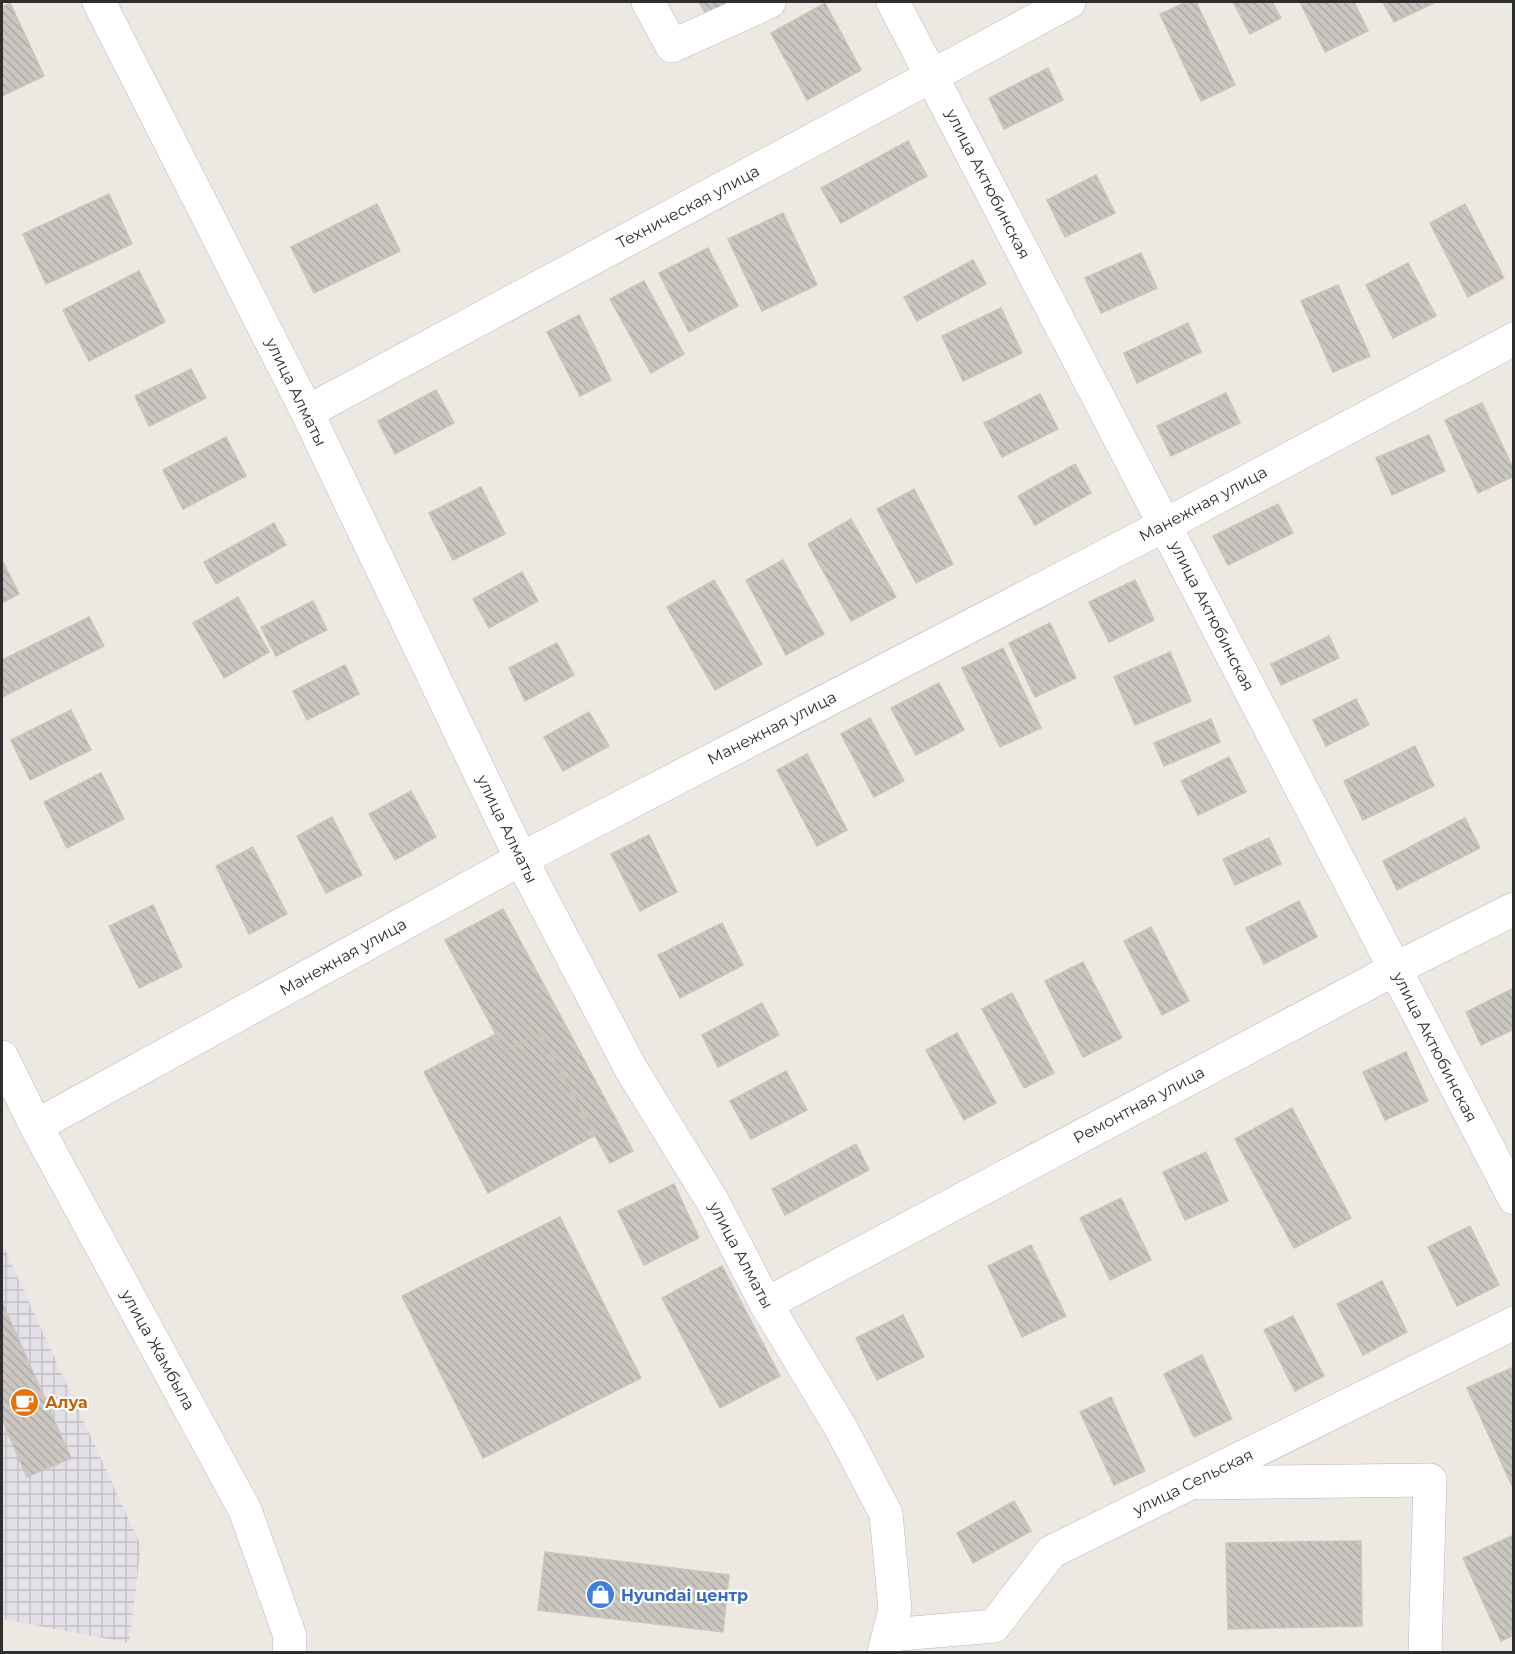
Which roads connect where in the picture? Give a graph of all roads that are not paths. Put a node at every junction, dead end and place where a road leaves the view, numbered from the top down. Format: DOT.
graph roads {
  1 [pos="99,2"];
  2 [pos="648,2"];
  3 [pos="769,2"];
  4 [pos="893,2"];
  5 [pos="1069,2"];
  6 [pos="932,77"];
  7 [pos="1514,339"];
  8 [pos="307,412"];
  9 [pos="1165,525"];
  10 [pos="521,859"];
  11 [pos="1514,909"];
  12 [pos="1395,969"];
  13 [pos="2,1057"];
  14 [pos="36,1126"];
  15 [pos="1514,1198"];
  16 [pos="766,1304"];
  17 [pos="1514,1323"];
  18 [pos="1190,1484"];
  19 [pos="886,1644"];
  20 [pos="289,1653"];
  21 [pos="1425,1653"];
  1 -- 8 [label="street, улица Алматы"];
  2 -- 3 [label="street"];
  4 -- 6 [label="street, улица Актюбинская"];
  5 -- 6 [label="street, Техническая улица"];
  6 -- 8 [label="street, Техническая улица"];
  6 -- 9 [label="street, улица Актюбинская"];
  7 -- 9 [label="street, Манежная улица"];
  8 -- 10 [label="street, улица Алматы"];
  9 -- 10 [label="street, Манежная улица"];
  9 -- 12 [label="street, улица Актюбинская"];
  10 -- 14 [label="street, Манежная улица"];
  10 -- 16 [label="street, улица Алматы"];
  11 -- 12 [label="street, Ремонтная улица"];
  12 -- 15 [label="street, улица Актюбинская"];
  12 -- 16 [label="street, Ремонтная улица"];
  13 -- 14 [label="street, улица Жамбыла"];
  14 -- 20 [label="street, улица Жамбыла"];
  16 -- 19 [label="street, улица Алматы"];
  17 -- 18 [label="street, улица Сельская"];
  18 -- 19 [label="street, улица Сельская"];
  18 -- 21 [label="street"];
}
